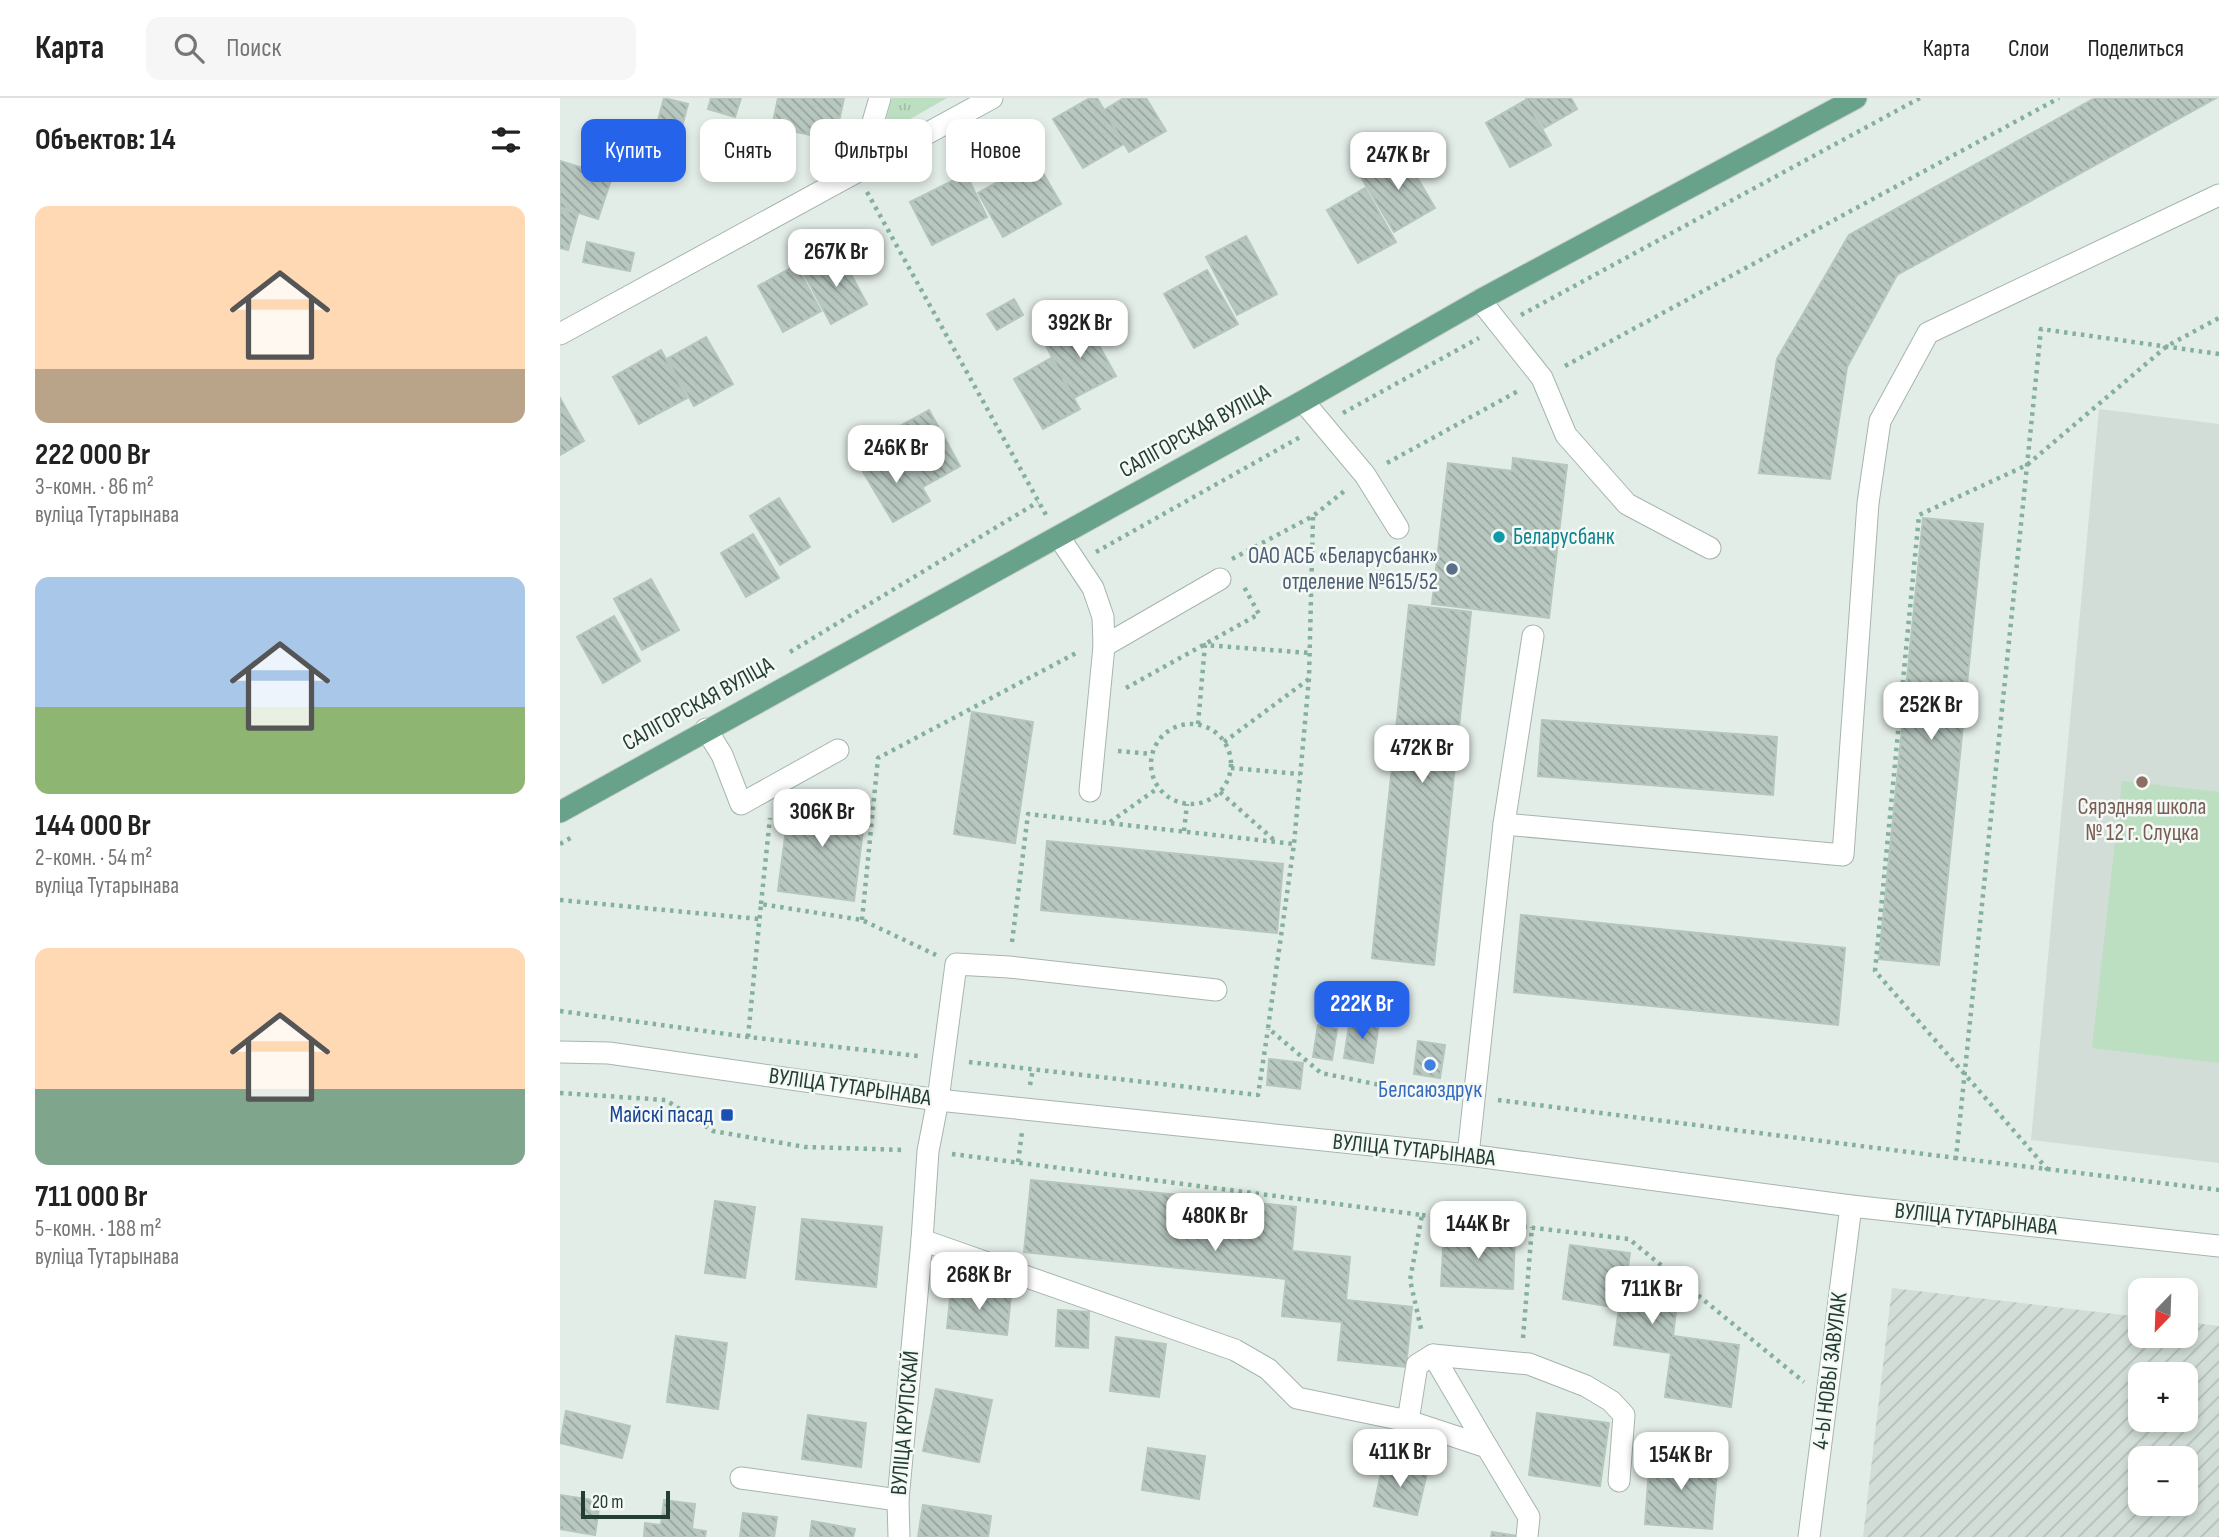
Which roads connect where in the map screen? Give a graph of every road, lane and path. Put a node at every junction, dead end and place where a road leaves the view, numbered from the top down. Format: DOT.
graph roads {
  1 [pos="880,98"];
  2 [pos="992,98"];
  3 [pos="1856,98"];
  4 [pos="874,119"];
  5 [pos="932,131"];
  6 [pos="838,182"];
  7 [pos="864,182"];
  8 [pos="2219,195"];
  9 [pos="1480,300"];
  10 [pos="2219,318"];
  11 [pos="560,334"];
  12 [pos="2167,346"];
  13 [pos="2219,354"];
  14 [pos="1303,401"];
  15 [pos="2027,465"];
  16 [pos="1038,502"];
  17 [pos="1398,528"];
  18 [pos="1059,537"];
  19 [pos="1710,548"];
  20 [pos="1220,579"];
  21 [pos="1533,636"];
  22 [pos="1097,646"];
  23 [pos="790,653"];
  24 [pos="1310,653"];
  25 [pos="1309,678"];
  26 [pos="1198,724"];
  27 [pos="706,729"];
  28 [pos="1224,742"];
  29 [pos="838,750"];
  30 [pos="1231,768"];
  31 [pos="1300,774"];
  32 [pos="1158,788"];
  33 [pos="1220,792"];
  34 [pos="800,794"];
  35 [pos="1082,798"];
  36 [pos="874,804"];
  37 [pos="1187,804"];
  38 [pos="776,809"];
  39 [pos="560,812"];
  40 [pos="1073,819"];
  41 [pos="1109,823"];
  42 [pos="1504,824"];
  43 [pos="1184,831"];
  44 [pos="1276,841"];
  45 [pos="1294,844"];
  46 [pos="560,900"];
  47 [pos="761,904"];
  48 [pos="759,919"];
  49 [pos="862,920"];
  50 [pos="956,964"];
  51 [pos="1009,967"];
  52 [pos="1216,990"];
  53 [pos="560,1036"];
  54 [pos="748,1037"];
  55 [pos="560,1052"];
  56 [pos="609,1053"];
  57 [pos="1964,1074"];
  58 [pos="560,1093"];
  59 [pos="937,1100"];
  60 [pos="928,1151"];
  61 [pos="1468,1155"];
  62 [pos="2048,1170"];
  63 [pos="2219,1190"];
  64 [pos="1851,1206"];
  65 [pos="1422,1215"];
  66 [pos="1532,1227"];
  67 [pos="922,1240"];
  68 [pos="2219,1245"];
  69 [pos="1430,1356"];
  70 [pos="1521,1363"];
  71 [pos="1826,1401"];
  72 [pos="1408,1421"];
  73 [pos="1487,1447"];
  74 [pos="741,1478"];
  75 [pos="1619,1481"];
  76 [pos="898,1500"];
  77 [pos="899,1537"];
  78 [pos="1527,1537"];
  79 [pos="1809,1537"];
  1 -- 4 [label="street"];
  2 -- 5 [label="street"];
  3 -- 9 [label="main road, САЛІГОРСКАЯ ВУЛІЦА"];
  6 -- 11 [label="street"];
  7 -- 16 [label="path"];
  8 -- 42 [label="street"];
  9 -- 14 [label="main road, САЛІГОРСКАЯ ВУЛІЦА"];
  9 -- 19 [label="street"];
  10 -- 12 [label="path"];
  12 -- 13 [label="path"];
  12 -- 15 [label="path"];
  12 -- 15 [label="path"];
  14 -- 17 [label="street"];
  14 -- 18 [label="main road, САЛІГОРСКАЯ ВУЛІЦА"];
  15 -- 57 [label="path"];
  15 -- 57 [label="path"];
  16 -- 18 [label="path"];
  16 -- 23 [label="path"];
  18 -- 22 [label="street"];
  18 -- 27 [label="main road, САЛІГОРСКАЯ ВУЛІЦА"];
  20 -- 22 [label="street"];
  21 -- 42 [label="street"];
  22 -- 35 [label="street"];
  22 -- 36 [label="path"];
  24 -- 26 [label="path"];
  25 -- 28 [label="path"];
  26 -- 28 [label="path"];
  26 -- 32 [label="path"];
  27 -- 29 [label="street"];
  27 -- 39 [label="main road, САЛІГОРСКАЯ ВУЛІЦА"];
  28 -- 30 [label="path"];
  30 -- 31 [label="path"];
  30 -- 33 [label="path"];
  32 -- 37 [label="path"];
  32 -- 41 [label="path"];
  33 -- 37 [label="path"];
  33 -- 44 [label="path"];
  34 -- 36 [label="path"];
  35 -- 40 [label="path"];
  36 -- 49 [label="path"];
  37 -- 43 [label="path"];
  38 -- 47 [label="path"];
  40 -- 41 [label="path"];
  40 -- 51 [label="path"];
  41 -- 43 [label="path"];
  42 -- 61 [label="street"];
  43 -- 44 [label="path"];
  44 -- 45 [label="path"];
  46 -- 48 [label="path"];
  47 -- 48 [label="path"];
  47 -- 49 [label="path"];
  48 -- 54 [label="path"];
  49 -- 50 [label="path"];
  50 -- 51 [label="street"];
  50 -- 59 [label="street, ВУЛІЦА КРУПСКАЙ"];
  51 -- 52 [label="street"];
  53 -- 56 [label="street, ВУЛІЦА ТУТАРЫНАВА"];
  55 -- 56 [label="street, ВУЛІЦА ТУТАРЫНАВА"];
  56 -- 59 [label="street, ВУЛІЦА ТУТАРЫНАВА"];
  57 -- 62 [label="path"];
  57 -- 62 [label="path"];
  58 -- 60 [label="path"];
  59 -- 60 [label="street, ВУЛІЦА КРУПСКАЙ"];
  59 -- 61 [label="street, ВУЛІЦА ТУТАРЫНАВА"];
  60 -- 65 [label="path"];
  60 -- 67 [label="street, ВУЛІЦА КРУПСКАЙ"];
  61 -- 64 [label="street, ВУЛІЦА ТУТАРЫНАВА"];
  62 -- 63 [label="path"];
  64 -- 68 [label="street, ВУЛІЦА ТУТАРЫНАВА"];
  64 -- 71 [label="street, 4-Ы НОВЫ ЗАВУЛАК"];
  65 -- 66 [label="path"];
  65 -- 69 [label="path"];
  66 -- 70 [label="path"];
  66 -- 71 [label="path"];
  67 -- 72 [label="street"];
  67 -- 76 [label="street, ВУЛІЦА КРУПСКАЙ"];
  69 -- 70 [label="street"];
  69 -- 72 [label="street"];
  69 -- 73 [label="street"];
  70 -- 75 [label="street"];
  71 -- 79 [label="street, 4-Ы НОВЫ ЗАВУЛАК"];
  72 -- 73 [label="street"];
  73 -- 78 [label="street"];
  74 -- 76 [label="street"];
  76 -- 77 [label="street, ВУЛІЦА КРУПСКАЙ"];
}
